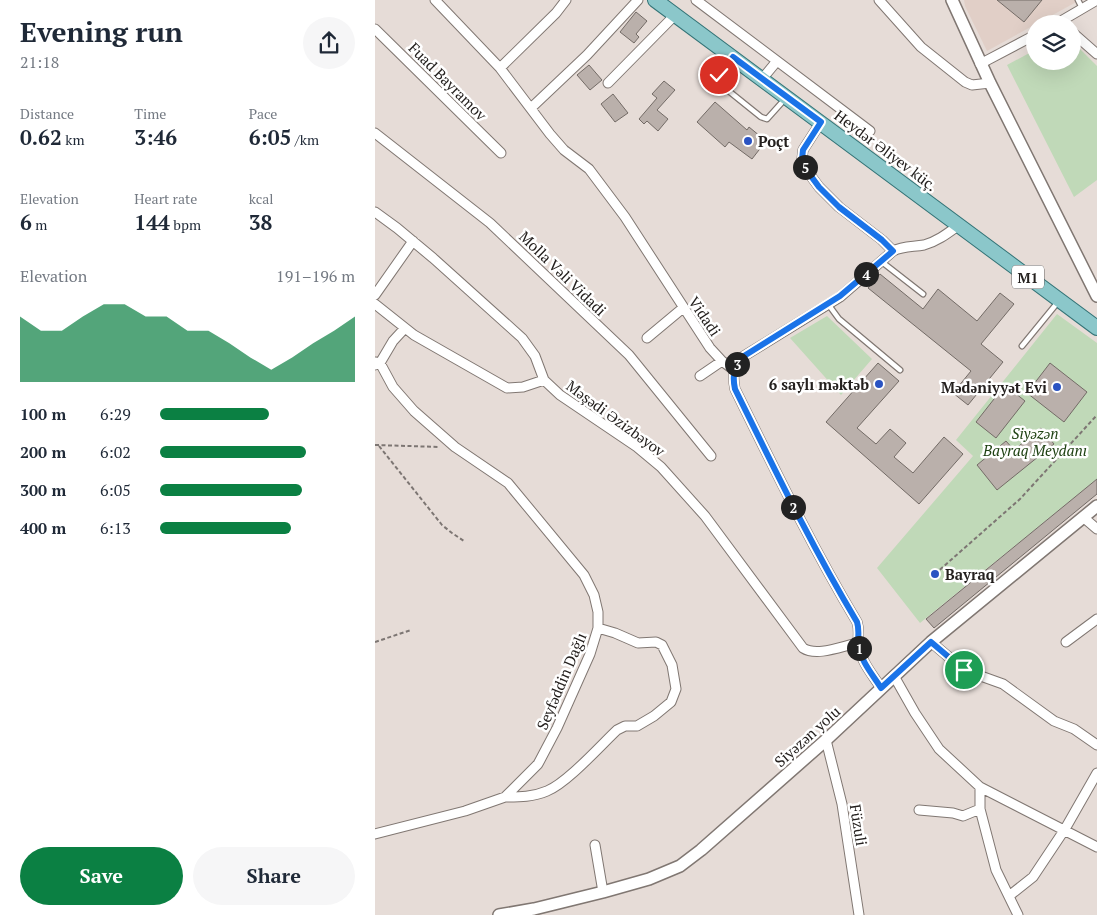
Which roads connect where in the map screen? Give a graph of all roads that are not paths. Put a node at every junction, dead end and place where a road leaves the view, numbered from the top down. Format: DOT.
graph roads {
  1 [pos="435,0"];
  2 [pos="566,0"];
  3 [pos="638,0"];
  4 [pos="655,0"];
  5 [pos="695,0"];
  6 [pos="879,0"];
  7 [pos="951,0"];
  8 [pos="1097,0"];
  9 [pos="1080,4"];
  10 [pos="675,15"];
  11 [pos="1068,15"];
  12 [pos="375,29"];
  13 [pos="1026,40"];
  14 [pos="1081,40"];
  15 [pos="1097,54"];
  16 [pos="733,57"];
  17 [pos="777,61"];
  18 [pos="980,64"];
  19 [pos="500,68"];
  20 [pos="763,79"];
  21 [pos="990,83"];
  22 [pos="608,84"];
  23 [pos="787,97"];
  24 [pos="531,108"];
  25 [pos="821,122"];
  26 [pos="870,131"];
  27 [pos="375,133"];
  28 [pos="501,153"];
  29 [pos="375,212"];
  30 [pos="959,225"];
  31 [pos="413,241"];
  32 [pos="893,251"];
  33 [pos="881,261"];
  34 [pos="923,294"];
  35 [pos="375,295"];
  36 [pos="1097,296"];
  37 [pos="1059,301"];
  38 [pos="375,304"];
  39 [pos="828,304"];
  40 [pos="683,308"];
  41 [pos="405,328"];
  42 [pos="1097,328"];
  43 [pos="647,338"];
  44 [pos="1023,346"];
  45 [pos="722,361"];
  46 [pos="377,363"];
  47 [pos="734,370"];
  48 [pos="900,370"];
  49 [pos="700,376"];
  50 [pos="544,380"];
  51 [pos="711,456"];
  52 [pos="1097,506"];
  53 [pos="1083,517"];
  54 [pos="1097,529"];
  55 [pos="1097,619"];
  56 [pos="598,628"];
  57 [pos="931,642"];
  58 [pos="1066,642"];
  59 [pos="858,643"];
  60 [pos="893,676"];
  61 [pos="881,688"];
  62 [pos="826,740"];
  63 [pos="1097,744"];
  64 [pos="1097,773"];
  65 [pos="981,787"];
  66 [pos="505,797"];
  67 [pos="980,809"];
  68 [pos="919,810"];
  69 [pos="1065,829"];
  70 [pos="375,834"];
  71 [pos="595,845"];
  72 [pos="1097,847"];
  73 [pos="603,892"];
  74 [pos="1009,896"];
  75 [pos="499,915"];
  76 [pos="859,915"];
  77 [pos="1018,915"];
  1 -- 19 [label="street, Vidadi"];
  2 -- 19 [label="street"];
  3 -- 24 [label="street"];
  4 -- 10 [label="main road, Heydər Əliyev küç. / M1"];
  5 -- 17 [label="street"];
  6 -- 21 [label="street"];
  7 -- 18 [label="street"];
  8 -- 9 [label="street"];
  9 -- 11 [label="street"];
  10 -- 16 [label="main road, Heydər Əliyev küç. / M1"];
  10 -- 22 [label="street"];
  12 -- 28 [label="street, Fuad Bayramov"];
  13 -- 18 [label="street"];
  14 -- 15 [label="street"];
  16 -- 20 [label="main road, Heydər Əliyev küç. / M1"];
  16 -- 23 [label="lane"];
  17 -- 20 [label="street"];
  17 -- 26 [label="street"];
  18 -- 21 [label="street"];
  19 -- 24 [label="street, Vidadi"];
  20 -- 23 [label="main road, Heydər Əliyev küç. / M1"];
  21 -- 36 [label="street"];
  23 -- 25 [label="main road, Heydər Əliyev küç. / M1"];
  24 -- 40 [label="street, Vidadi"];
  25 -- 30 [label="main road, Heydər Əliyev küç. / M1"];
  25 -- 32 [label="street"];
  27 -- 51 [label="street, Molla Vəli Vidadi"];
  29 -- 31 [label="street, Məşədi Əzizbəyov"];
  30 -- 32 [label="street"];
  30 -- 37 [label="main road, Heydər Əliyev küç. / M1"];
  31 -- 35 [label="street"];
  31 -- 50 [label="street, Məşədi Əzizbəyov"];
  32 -- 33 [label="street"];
  33 -- 34 [label="lane"];
  33 -- 39 [label="street"];
  37 -- 42 [label="main road, Heydər Əliyev küç. / M1"];
  37 -- 44 [label="lane"];
  38 -- 41 [label="street"];
  39 -- 47 [label="street"];
  39 -- 48 [label="lane"];
  40 -- 43 [label="street"];
  40 -- 45 [label="street, Vidadi"];
  41 -- 46 [label="street"];
  41 -- 50 [label="street"];
  45 -- 47 [label="street, Vidadi"];
  45 -- 49 [label="street"];
  46 -- 56 [label="street, Seyfəddin Dağlı"];
  47 -- 59 [label="street"];
  50 -- 59 [label="street, Məşədi Əzizbəyov"];
  52 -- 53 [label="street, Siyəzən yolu"];
  53 -- 54 [label="street"];
  53 -- 57 [label="street, Siyəzən yolu"];
  55 -- 58 [label="street"];
  56 -- 66 [label="street, Seyfəddin Dağlı"];
  56 -- 66 [label="street"];
  57 -- 60 [label="street, Siyəzən yolu"];
  57 -- 63 [label="street"];
  59 -- 61 [label="street"];
  60 -- 61 [label="street, Siyəzən yolu"];
  60 -- 65 [label="street"];
  61 -- 62 [label="street, Siyəzən yolu"];
  62 -- 73 [label="street, Siyəzən yolu"];
  62 -- 76 [label="street, Füzuli"];
  64 -- 69 [label="street"];
  65 -- 67 [label="street"];
  65 -- 69 [label="street"];
  66 -- 70 [label="street, Seyfəddin Dağlı"];
  67 -- 68 [label="street"];
  67 -- 74 [label="street"];
  69 -- 72 [label="street"];
  69 -- 74 [label="street"];
  71 -- 73 [label="street"];
  73 -- 75 [label="street, Siyəzən yolu"];
  74 -- 77 [label="street"];
}
